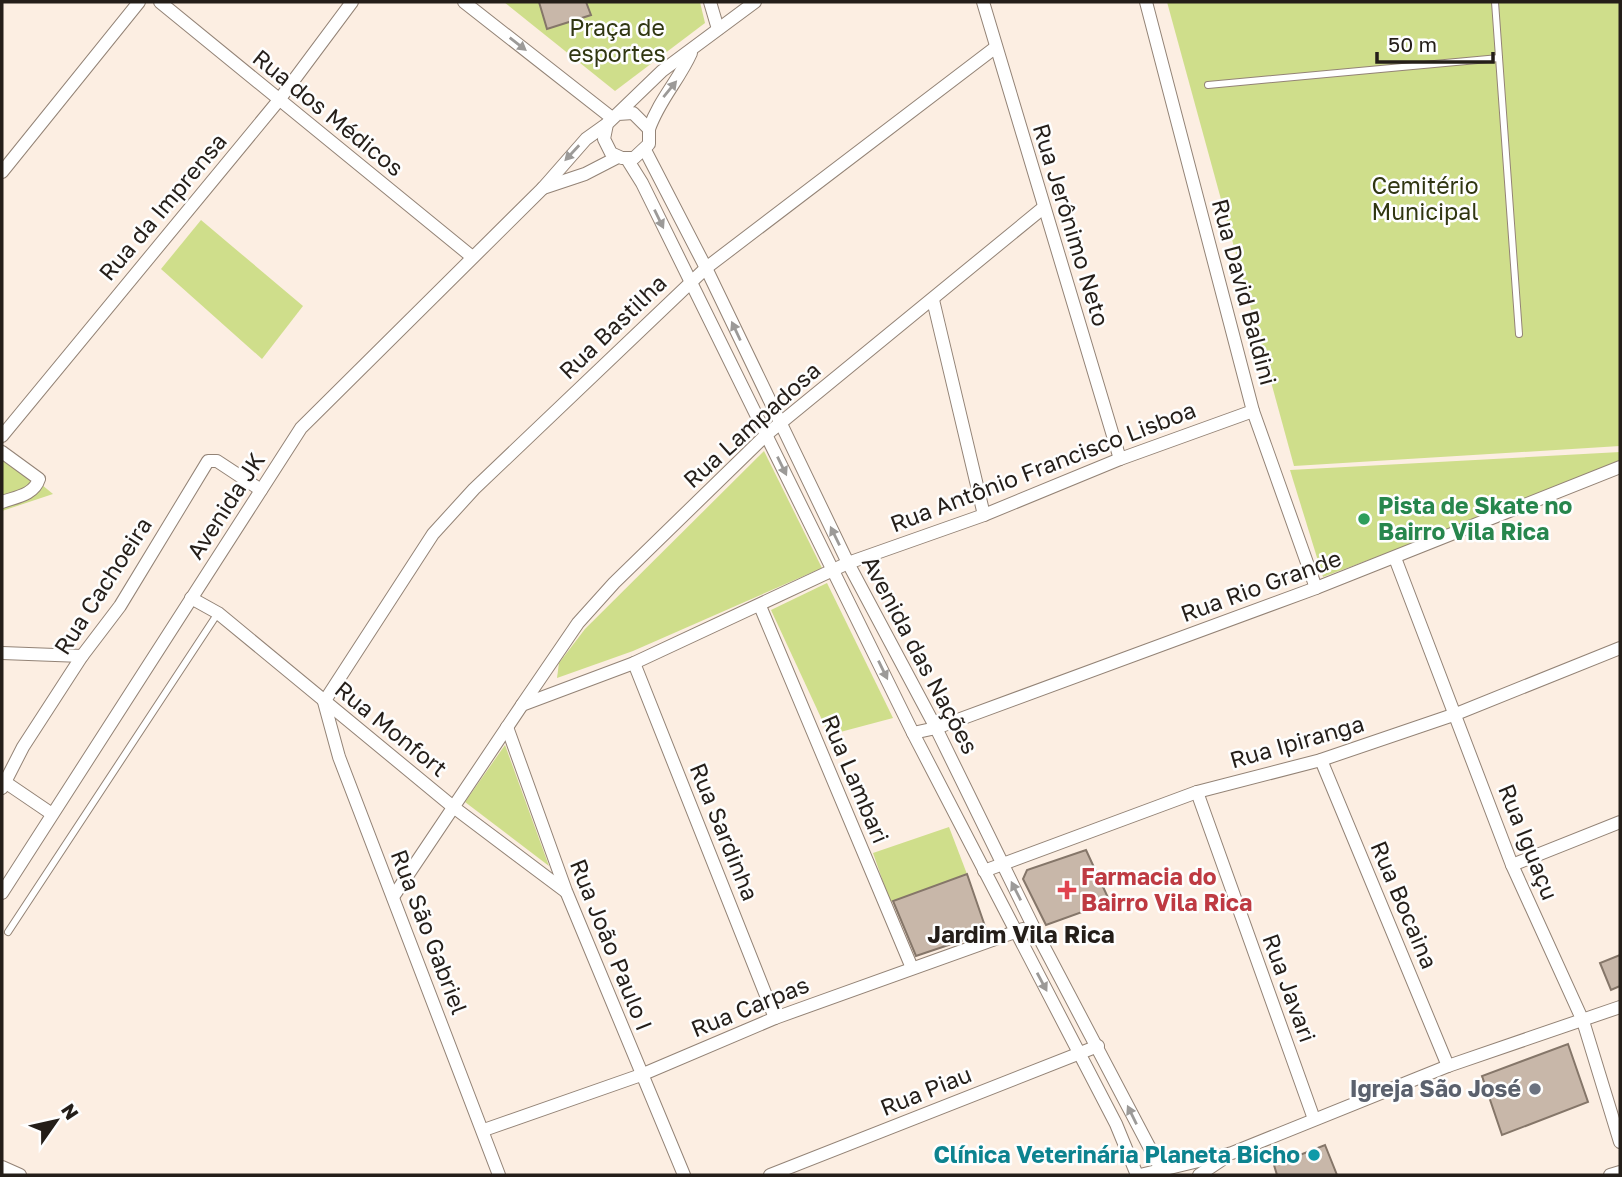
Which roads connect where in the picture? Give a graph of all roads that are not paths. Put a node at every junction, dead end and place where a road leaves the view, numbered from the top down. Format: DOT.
graph roads {
  1 [pos="139,2"];
  2 [pos="160,2"];
  3 [pos="352,2"];
  4 [pos="464,2"];
  5 [pos="710,2"];
  6 [pos="755,2"];
  7 [pos="982,2"];
  8 [pos="1146,2"];
  9 [pos="1495,2"];
  10 [pos="718,29"];
  11 [pos="996,47"];
  12 [pos="692,51"];
  13 [pos="1499,58"];
  14 [pos="1208,85"];
  15 [pos="279,100"];
  16 [pos="612,119"];
  17 [pos="649,129"];
  18 [pos="645,150"];
  19 [pos="622,158"];
  20 [pos="2,172"];
  21 [pos="543,188"];
  22 [pos="1043,208"];
  23 [pos="471,256"];
  24 [pos="706,268"];
  25 [pos="690,282"];
  26 [pos="933,300"];
  27 [pos="1519,334"];
  28 [pos="1253,411"];
  29 [pos="780,424"];
  30 [pos="766,434"];
  31 [pos="2,436"];
  32 [pos="2,452"];
  33 [pos="1120,459"];
  34 [pos="1620,467"];
  35 [pos="261,490"];
  36 [pos="2,502"];
  37 [pos="984,515"];
  38 [pos="1395,558"];
  39 [pos="848,563"];
  40 [pos="834,570"];
  41 [pos="1316,588"];
  42 [pos="191,597"];
  43 [pos="760,606"];
  44 [pos="218,613"];
  45 [pos="1620,648"];
  46 [pos="2,653"];
  47 [pos="82,656"];
  48 [pos="634,663"];
  49 [pos="324,702"];
  50 [pos="522,705"];
  51 [pos="1456,715"];
  52 [pos="507,727"];
  53 [pos="936,728"];
  54 [pos="913,733"];
  55 [pos="1321,760"];
  56 [pos="3,783"];
  57 [pos="1197,792"];
  58 [pos="452,806"];
  59 [pos="52,814"];
  60 [pos="1620,822"];
  61 [pos="1003,865"];
  62 [pos="1512,865"];
  63 [pos="984,871"];
  64 [pos="566,891"];
  65 [pos="2,893"];
  66 [pos="393,897"];
  67 [pos="1034,926"];
  68 [pos="8,932"];
  69 [pos="1016,932"];
  70 [pos="912,968"];
  71 [pos="1620,1007"];
  72 [pos="775,1018"];
  73 [pos="1583,1021"];
  74 [pos="1098,1046"];
  75 [pos="1080,1052"];
  76 [pos="1448,1066"];
  77 [pos="640,1075"];
  78 [pos="1314,1118"];
  79 [pos="484,1130"];
  80 [pos="1620,1142"];
  81 [pos="1232,1153"];
  82 [pos="2,1167"];
  83 [pos="1620,1171"];
  84 [pos="1162,1172"];
  85 [pos="20,1175"];
  86 [pos="499,1175"];
  87 [pos="684,1175"];
  88 [pos="770,1175"];
  89 [pos="1139,1175"];
  90 [pos="1199,1175"];
  91 [pos="1610,1175"];
  1 -- 20 [label="street"];
  2 -- 15 [label="street, Rua dos Médicos"];
  3 -- 15 [label="street, Rua da Imprensa"];
  4 -- 16 [label="street, one-way"];
  5 -- 10 [label="street"];
  6 -- 10 [label="street, Avenida JK"];
  7 -- 11 [label="street, Rua Jerônimo Neto"];
  8 -- 28 [label="street, Rua David Baldini"];
  9 -- 13 [label="lane"];
  10 -- 12 [label="street, Avenida JK"];
  11 -- 22 [label="street, Rua Jerônimo Neto"];
  11 -- 24 [label="street, Rua Bastilha"];
  12 -- 16 [label="street, Avenida JK"];
  17 -- 12 [label="street, Avenida JK, one-way"];
  13 -- 14 [label="lane"];
  13 -- 27 [label="lane"];
  15 -- 23 [label="street, Rua dos Médicos"];
  15 -- 31 [label="street, Rua da Imprensa"];
  16 -- 17 [label="street"];
  16 -- 19 [label="street"];
  16 -- 21 [label="street, Avenida JK, one-way"];
  17 -- 18 [label="street"];
  18 -- 19 [label="street"];
  18 -- 24 [label="street, Avenida das Nações"];
  19 -- 21 [label="street, Avenida JK"];
  19 -- 25 [label="street, Avenida das Nações, one-way"];
  21 -- 23 [label="street, Avenida JK"];
  22 -- 26 [label="street, Rua Lampadosa"];
  22 -- 33 [label="street, Rua Jerônimo Neto"];
  23 -- 35 [label="street, Avenida JK"];
  24 -- 25 [label="street, Rua Bastilha"];
  29 -- 24 [label="street, Avenida das Nações, one-way"];
  25 -- 30 [label="street, Avenida das Nações"];
  25 -- 49 [label="street, Rua Bastilha"];
  26 -- 29 [label="street, Rua Lampadosa"];
  26 -- 37 [label="street"];
  28 -- 33 [label="street, Rua Antônio Francisco Lisboa"];
  28 -- 41 [label="street, Rua David Baldini"];
  29 -- 30 [label="street, Rua Lampadosa"];
  39 -- 29 [label="street, Avenida das Nações, one-way"];
  30 -- 40 [label="street, Avenida das Nações, one-way"];
  30 -- 50 [label="street, Rua Lampadosa"];
  32 -- 36 [label="street"];
  33 -- 37 [label="street, Rua Antônio Francisco Lisboa"];
  34 -- 38 [label="street, Rua Rio Grande"];
  35 -- 42 [label="street, Avenida JK"];
  35 -- 47 [label="street, Rua Cachoeira"];
  37 -- 39 [label="street, Rua Antônio Francisco Lisboa"];
  38 -- 41 [label="street, Rua Rio Grande"];
  38 -- 51 [label="street, Rua Iguaçu"];
  39 -- 40 [label="street, Rua Antônio Francisco Lisboa"];
  39 -- 53 [label="street, Avenida das Nações"];
  40 -- 43 [label="street, Rua Antônio Francisco Lisboa"];
  40 -- 54 [label="street, Avenida das Nações, one-way"];
  41 -- 53 [label="street, Rua Rio Grande"];
  42 -- 44 [label="street, Rua Monfort"];
  42 -- 59 [label="street, Avenida JK"];
  43 -- 48 [label="street, Rua Antônio Francisco Lisboa"];
  43 -- 70 [label="street, Rua Lambari"];
  44 -- 49 [label="street, Rua Monfort"];
  44 -- 68 [label="lane"];
  45 -- 51 [label="street, Rua Ipiranga"];
  46 -- 47 [label="street"];
  47 -- 56 [label="street, Rua Cachoeira"];
  48 -- 50 [label="street, Rua Antônio Francisco Lisboa"];
  48 -- 72 [label="street, Rua Sardinha"];
  49 -- 58 [label="street, Rua Monfort"];
  49 -- 66 [label="street, Rua São Gabriel"];
  50 -- 52 [label="street"];
  51 -- 55 [label="street, Rua Ipiranga"];
  51 -- 62 [label="street, Rua Iguaçu"];
  52 -- 58 [label="street"];
  52 -- 64 [label="street, Rua João Paulo I"];
  53 -- 54 [label="street, Rua Rio Grande"];
  53 -- 61 [label="street, Avenida das Nações"];
  54 -- 63 [label="street, Avenida das Nações"];
  55 -- 57 [label="street, Rua Ipiranga"];
  55 -- 76 [label="street, Rua Bocaina"];
  56 -- 59 [label="street"];
  57 -- 61 [label="street, Rua Ipiranga"];
  57 -- 78 [label="street, Rua Javari"];
  58 -- 64 [label="street, Rua Monfort"];
  58 -- 66 [label="street"];
  59 -- 65 [label="street, Avenida JK"];
  60 -- 62 [label="street"];
  61 -- 63 [label="street, Rua Ipiranga"];
  67 -- 61 [label="street, Avenida das Nações, one-way"];
  62 -- 73 [label="street, Rua Iguaçu"];
  63 -- 69 [label="street, Avenida das Nações"];
  64 -- 77 [label="street, Rua João Paulo I"];
  66 -- 79 [label="street, Rua São Gabriel"];
  67 -- 69 [label="street, Rua Carpas"];
  67 -- 74 [label="street, Avenida das Nações"];
  69 -- 70 [label="street, Rua Carpas"];
  69 -- 75 [label="street, Avenida das Nações, one-way"];
  70 -- 72 [label="street, Rua Carpas"];
  71 -- 73 [label="street"];
  72 -- 77 [label="street, Rua Carpas"];
  73 -- 76 [label="street"];
  73 -- 80 [label="street, Rua Iguaçu"];
  74 -- 75 [label="street, Rua Piau"];
  84 -- 74 [label="street, Avenida das Nações, one-way"];
  75 -- 88 [label="street, Rua Piau"];
  75 -- 89 [label="street, Avenida das Nações"];
  76 -- 78 [label="street"];
  77 -- 79 [label="street, Rua Carpas"];
  77 -- 87 [label="street, Rua João Paulo I"];
  78 -- 81 [label="street"];
  79 -- 86 [label="street, Rua São Gabriel"];
  81 -- 84 [label="street"];
  81 -- 90 [label="street"];
  82 -- 85 [label="street"];
  83 -- 91 [label="street"];
  84 -- 89 [label="street"];
}
